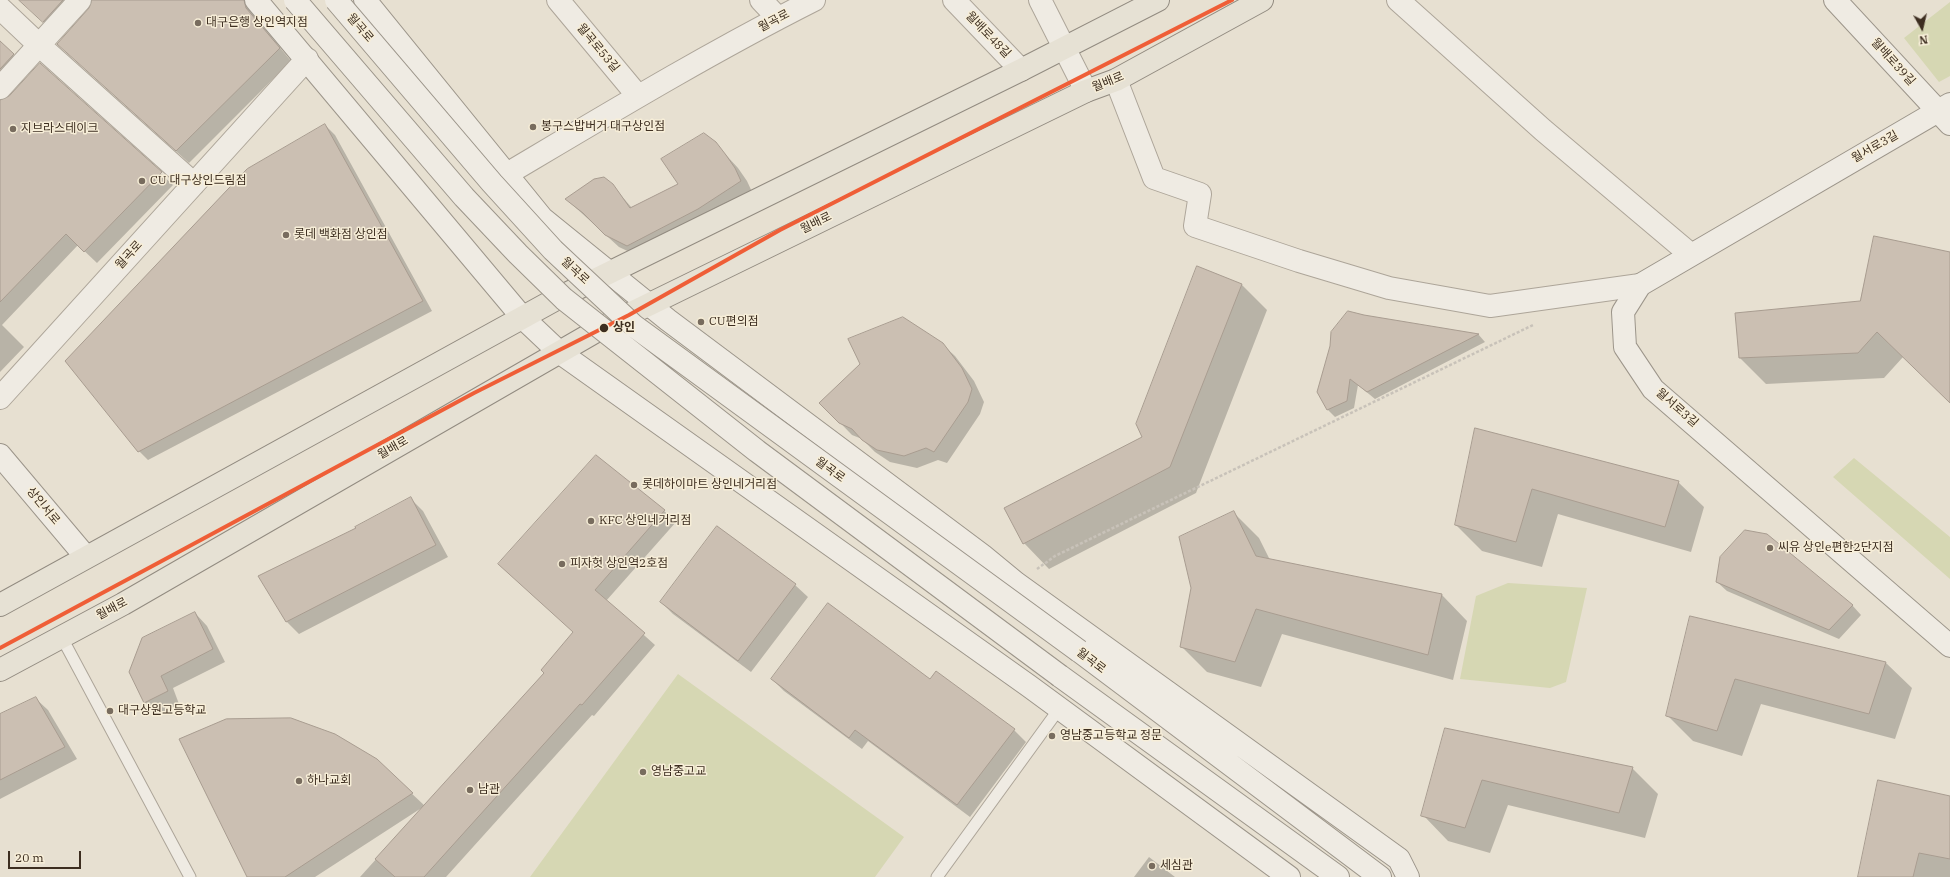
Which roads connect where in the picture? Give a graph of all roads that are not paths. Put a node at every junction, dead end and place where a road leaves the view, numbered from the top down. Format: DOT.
graph roads {
  1 [pos="80,0"];
  2 [pos="256,0"];
  3 [pos="295,0"];
  4 [pos="336,0"];
  5 [pos="365,0"];
  6 [pos="558,0"];
  7 [pos="761,0"];
  8 [pos="814,0"];
  9 [pos="954,0"];
  10 [pos="1040,0"];
  11 [pos="1158,0"];
  12 [pos="1262,0"];
  13 [pos="1398,0"];
  14 [pos="1835,0"];
  15 [pos="0,8"];
  16 [pos="778,18"];
  17 [pos="39,45"];
  18 [pos="1064,48"];
  19 [pos="307,59"];
  20 [pos="1021,70"];
  21 [pos="1116,80"];
  22 [pos="0,88"];
  23 [pos="1086,91"];
  24 [pos="638,96"];
  25 [pos="1946,113"];
  26 [pos="507,174"];
  27 [pos="194,184"];
  28 [pos="1690,254"];
  29 [pos="609,272"];
  30 [pos="1640,285"];
  31 [pos="649,305"];
  32 [pos="522,317"];
  33 [pos="559,352"];
  34 [pos="0,398"];
  35 [pos="0,455"];
  36 [pos="86,557"];
  37 [pos="0,605"];
  38 [pos="61,636"];
  39 [pos="1950,646"];
  40 [pos="0,670"];
  41 [pos="1059,709"];
  42 [pos="190,877"];
  43 [pos="937,877"];
  44 [pos="1289,877"];
  45 [pos="1338,877"];
  46 [pos="1380,877"];
  47 [pos="1408,877"];
  1 -- 17 [label="main road"];
  2 -- 19 [label="main road"];
  3 -- 45 [label="main road, bridge"];
  4 -- 46 [label="main road, 월곡로, bridge"];
  5 -- 26 [label="main road"];
  6 -- 24 [label="main road, 월곡로53길"];
  7 -- 16 [label="main road"];
  8 -- 16 [label="main road, 월곡로"];
  9 -- 20 [label="main road, 월배로48길"];
  10 -- 18 [label="main road"];
  11 -- 18 [label="main road"];
  12 -- 21 [label="main road, 월배로"];
  13 -- 28 [label="main road"];
  14 -- 25 [label="main road, 월배로39길"];
  15 -- 17 [label="main road"];
  16 -- 24 [label="main road, 월곡로"];
  17 -- 22 [label="main road"];
  17 -- 27 [label="main road"];
  18 -- 20 [label="main road"];
  18 -- 23 [label="main road"];
  19 -- 27 [label="main road, 월곡로"];
  19 -- 32 [label="main road"];
  20 -- 29 [label="main road"];
  21 -- 23 [label="main road, 월배로"];
  21 -- 30 [label="main road"];
  23 -- 31 [label="main road, 월배로"];
  24 -- 26 [label="main road, 월곡로"];
  25 -- 28 [label="main road, 월서로3길"];
  26 -- 29 [label="main road"];
  27 -- 34 [label="main road, 월곡로"];
  28 -- 30 [label="main road, 월서로3길"];
  29 -- 31 [label="main road"];
  29 -- 32 [label="main road"];
  30 -- 39 [label="main road, 월서로3길"];
  31 -- 33 [label="main road, 월배로"];
  31 -- 47 [label="main road"];
  32 -- 33 [label="main road"];
  32 -- 36 [label="main road"];
  33 -- 38 [label="main road, 월배로"];
  33 -- 41 [label="main road"];
  35 -- 36 [label="main road, 상인서로"];
  36 -- 37 [label="main road"];
  38 -- 40 [label="main road, 월배로"];
  38 -- 42 [label="lane"];
  41 -- 43 [label="lane"];
  41 -- 44 [label="main road"];
}
